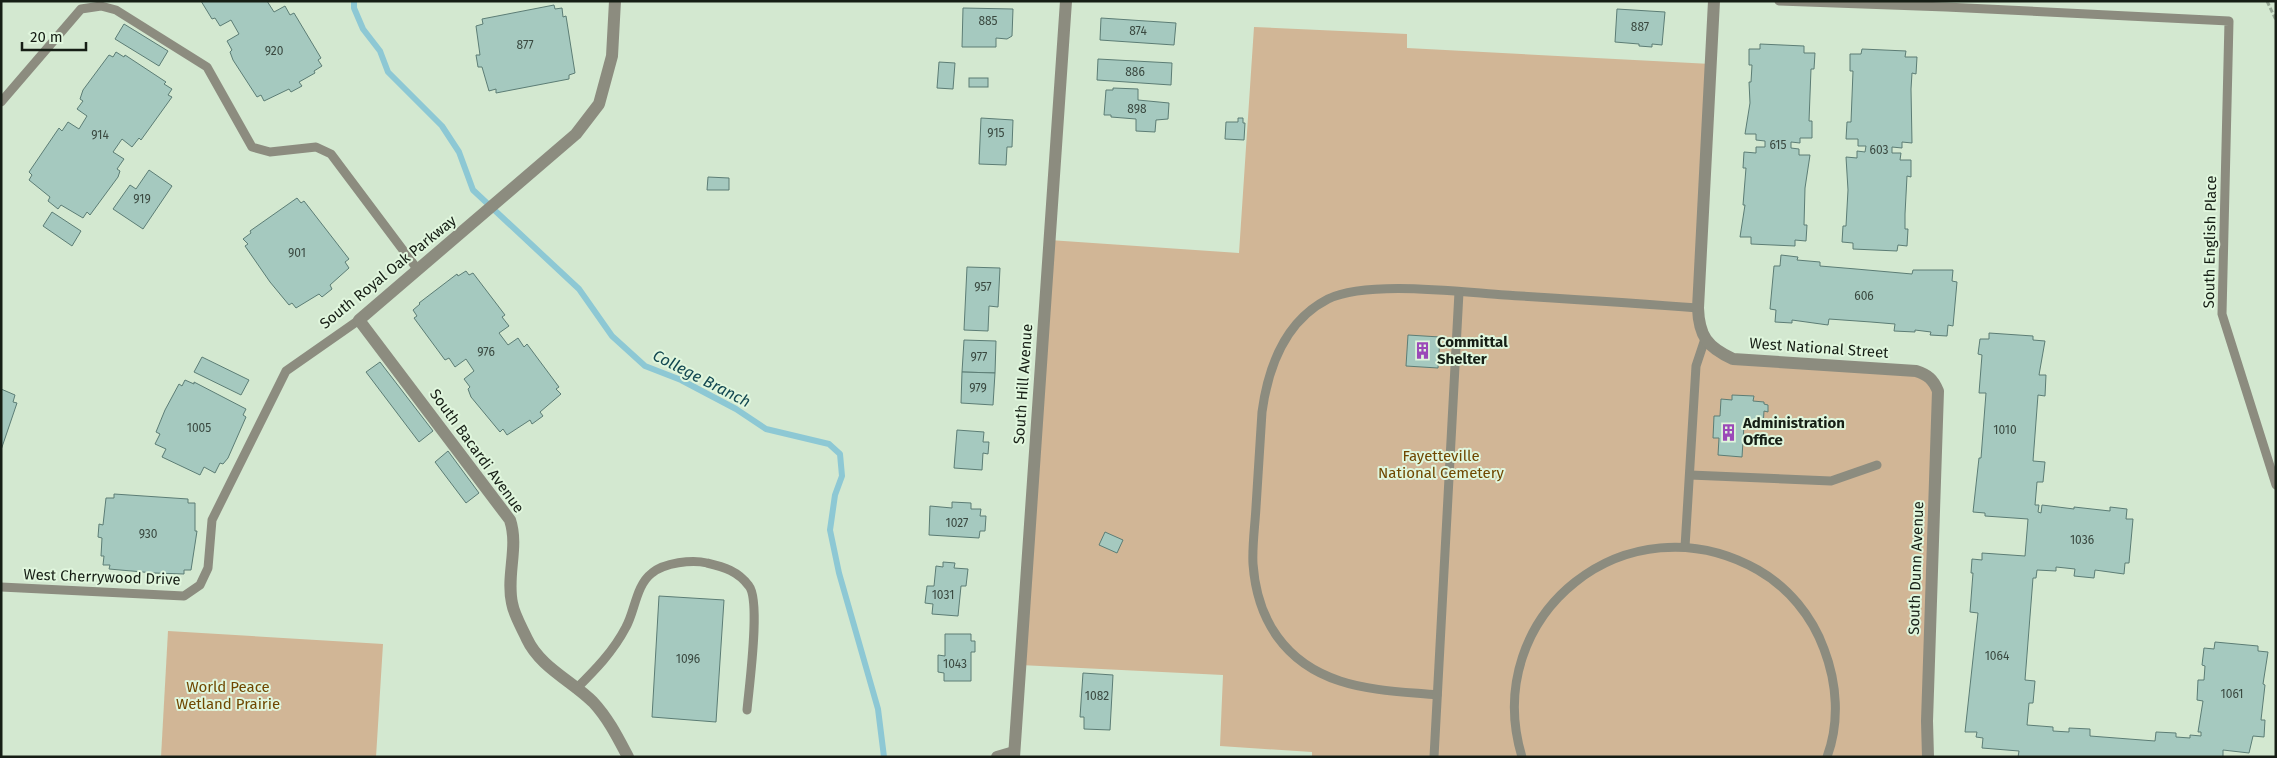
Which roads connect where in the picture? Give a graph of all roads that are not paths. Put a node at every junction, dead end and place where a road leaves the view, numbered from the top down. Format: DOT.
graph roads {
  1 [pos="615,1"];
  2 [pos="1066,1"];
  3 [pos="1714,1"];
  4 [pos="1778,1"];
  5 [pos="1,102"];
  6 [pos="418,270"];
  7 [pos="1459,292"];
  8 [pos="1698,308"];
  9 [pos="359,320"];
  10 [pos="1705,339"];
  11 [pos="1934,382"];
  12 [pos="1877,465"];
  13 [pos="1690,475"];
  14 [pos="2276,485"];
  15 [pos="1685,547"];
  16 [pos="200,585"];
  17 [pos="1,587"];
  18 [pos="576,689"];
  19 [pos="1438,695"];
  20 [pos="747,710"];
  21 [pos="1014,754"];
  22 [pos="628,757"];
  23 [pos="997,757"];
  24 [pos="1434,757"];
  25 [pos="1522,757"];
  26 [pos="1827,757"];
  27 [pos="1928,757"];
  1 -- 6 [label="street, South Royal Oak Parkway"];
  2 -- 21 [label="street, South Hill Avenue"];
  3 -- 8 [label="street"];
  4 -- 14 [label="lane, South English Place"];
  5 -- 6 [label="lane"];
  6 -- 9 [label="street, South Royal Oak Parkway"];
  7 -- 8 [label="lane"];
  7 -- 19 [label="lane"];
  7 -- 19 [label="lane"];
  8 -- 10 [label="street"];
  9 -- 16 [label="lane, South Royal Oak Parkway"];
  9 -- 18 [label="street, South Bacardi Avenue"];
  10 -- 11 [label="street, West National Street"];
  10 -- 13 [label="lane"];
  11 -- 27 [label="street, South Dunn Avenue"];
  12 -- 13 [label="lane"];
  13 -- 15 [label="lane"];
  15 -- 25 [label="lane"];
  15 -- 26 [label="lane"];
  16 -- 17 [label="lane, West Cherrywood Drive"];
  18 -- 20 [label="lane"];
  18 -- 22 [label="street, South Bacardi Avenue"];
  19 -- 24 [label="lane"];
  21 -- 23 [label="street, South Hill Avenue"];
}
